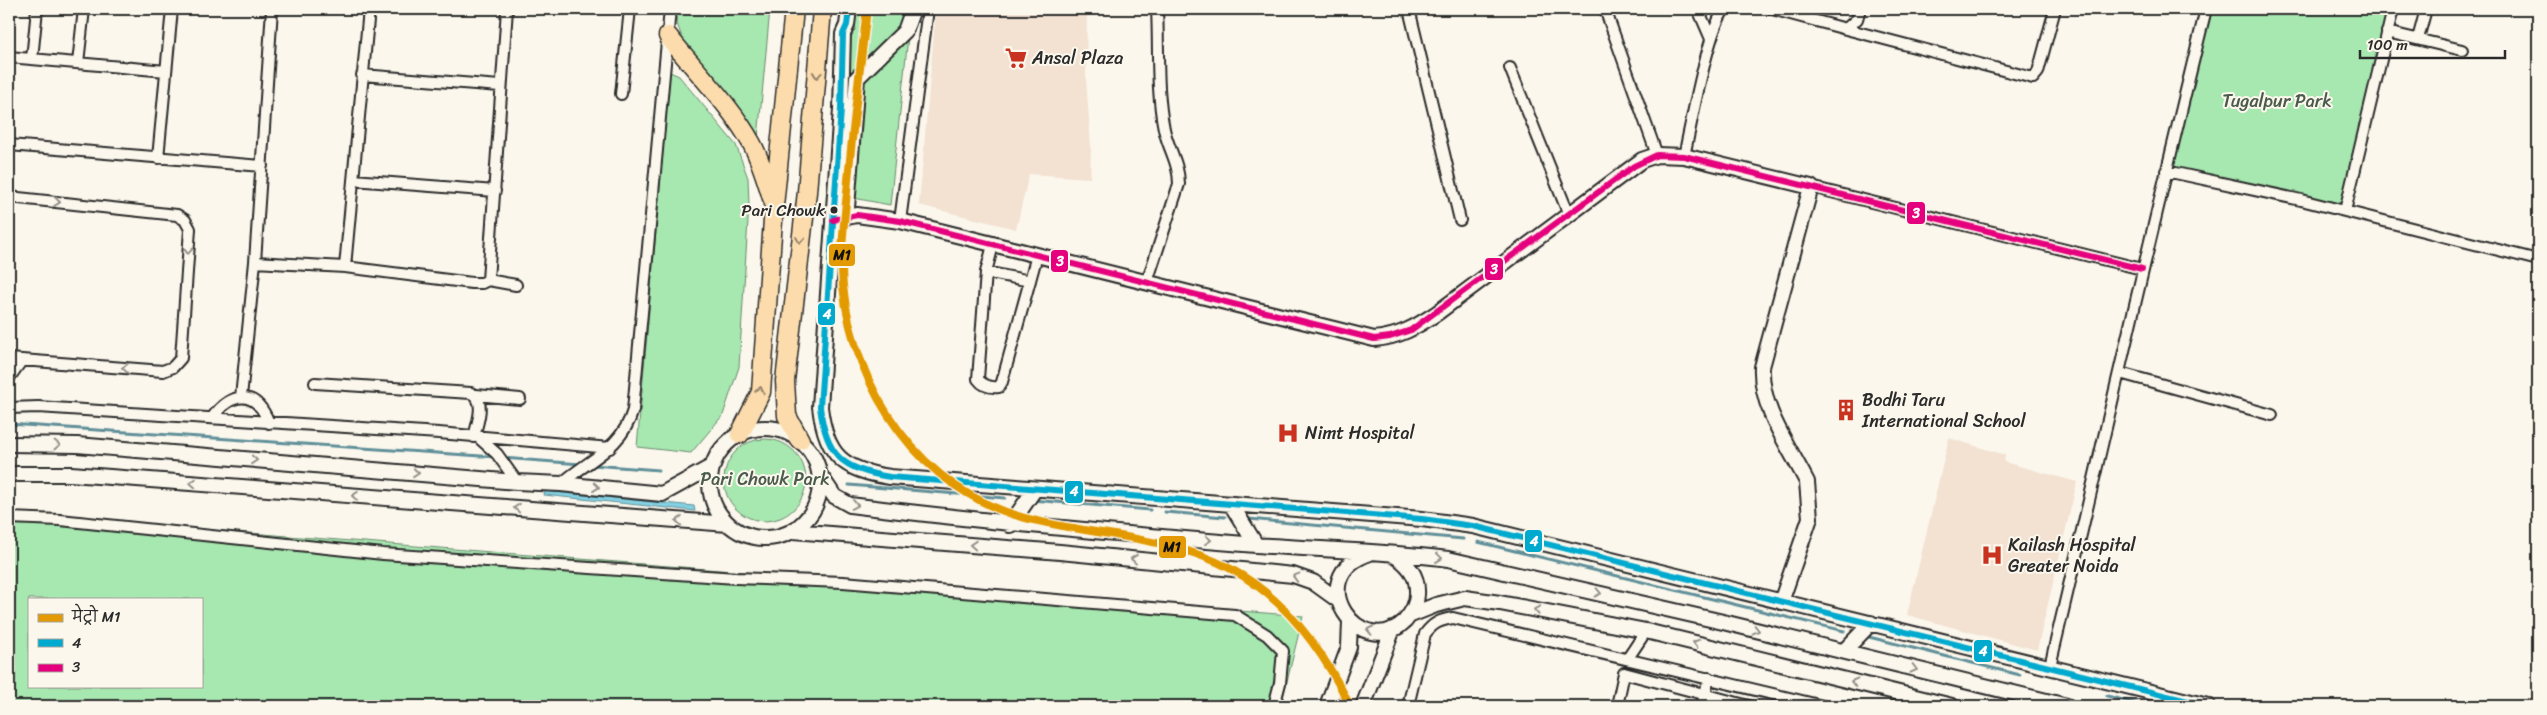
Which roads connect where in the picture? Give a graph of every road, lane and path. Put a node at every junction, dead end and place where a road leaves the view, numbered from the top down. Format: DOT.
graph roads {
  1 [pos="37,9"];
  2 [pos="84,9"];
  3 [pos="172,9"];
  4 [pos="272,9"];
  5 [pos="368,9"];
  6 [pos="507,9"];
  7 [pos="630,9"];
  8 [pos="670,9"];
  9 [pos="794,9"];
  10 [pos="822,9"];
  11 [pos="849,9"];
  12 [pos="928,9"];
  13 [pos="1157,9"];
  14 [pos="1409,9"];
  15 [pos="1605,9"];
  16 [pos="1698,9"];
  17 [pos="1725,9"];
  18 [pos="1772,9"];
  19 [pos="1860,9"];
  20 [pos="2055,9"];
  21 [pos="2206,9"];
  22 [pos="2393,9"];
  23 [pos="2426,9"];
  24 [pos="912,13"];
  25 [pos="927,20"];
  26 [pos="1846,29"];
  27 [pos="2387,32"];
  28 [pos="843,34"];
  29 [pos="668,36"];
  30 [pos="2418,39"];
  31 [pos="1711,40"];
  32 [pos="819,45"];
  33 [pos="2462,50"];
  34 [pos="9,57"];
  35 [pos="32,59"];
  36 [pos="78,63"];
  37 [pos="1510,68"];
  38 [pos="166,71"];
  39 [pos="362,75"];
  40 [pos="500,86"];
  41 [pos="621,94"];
  42 [pos="9,145"];
  43 [pos="1657,155"];
  44 [pos="1684,156"];
  45 [pos="158,158"];
  46 [pos="262,166"];
  47 [pos="2166,171"];
  48 [pos="353,180"];
  49 [pos="1811,188"];
  50 [pos="495,191"];
  51 [pos="9,197"];
  52 [pos="835,199"];
  53 [pos="774,206"];
  54 [pos="852,211"];
  55 [pos="2345,211"];
  56 [pos="1569,215"];
  57 [pos="834,220"];
  58 [pos="1460,220"];
  59 [pos="900,221"];
  60 [pos="993,245"];
  61 [pos="1037,255"];
  62 [pos="2538,260"];
  63 [pos="255,262"];
  64 [pos="345,267"];
  65 [pos="2142,269"];
  66 [pos="986,272"];
  67 [pos="488,280"];
  68 [pos="1030,281"];
  69 [pos="1147,282"];
  70 [pos="516,285"];
  71 [pos="9,359"];
  72 [pos="22,360"];
  73 [pos="2120,373"];
  74 [pos="9,378"];
  75 [pos="315,383"];
  76 [pos="476,395"];
  77 [pos="241,397"];
  78 [pos="520,399"];
  79 [pos="9,407"];
  80 [pos="2272,415"];
  81 [pos="212,418"];
  82 [pos="269,422"];
  83 [pos="740,434"];
  84 [pos="476,437"];
  85 [pos="800,440"];
  86 [pos="9,444"];
  87 [pos="610,448"];
  88 [pos="712,466"];
  89 [pos="9,474"];
  90 [pos="820,475"];
  91 [pos="517,482"];
  92 [pos="561,484"];
  93 [pos="1035,489"];
  94 [pos="1231,504"];
  95 [pos="9,518"];
  96 [pos="728,524"];
  97 [pos="1010,525"];
  98 [pos="793,531"];
  99 [pos="1256,545"];
  100 [pos="1370,552"];
  101 [pos="1391,554"];
  102 [pos="1338,600"];
  103 [pos="1781,602"];
  104 [pos="1411,614"];
  105 [pos="1350,621"];
  106 [pos="1871,623"];
  107 [pos="1393,629"];
  108 [pos="1646,631"];
  109 [pos="1844,651"];
  110 [pos="1628,658"];
  111 [pos="2050,666"];
  112 [pos="1709,678"];
  113 [pos="1705,695"];
  114 [pos="1274,706"];
  115 [pos="1327,706"];
  116 [pos="1364,706"];
  117 [pos="1408,706"];
  118 [pos="1617,706"];
  119 [pos="1702,706"];
  120 [pos="1749,706"];
  121 [pos="1823,706"];
  122 [pos="1952,706"];
  123 [pos="2067,706"];
  124 [pos="2208,706"];
  1 -- 35 [label="street"];
  2 -- 36 [label="street"];
  3 -- 38 [label="street"];
  4 -- 46 [label="street"];
  5 -- 39 [label="street"];
  6 -- 40 [label="street"];
  7 -- 41 [label="street"];
  8 -- 29 [label="street"];
  9 -- 53 [label="highway"];
  10 -- 32 [label="highway"];
  11 -- 28 [label="main road"];
  12 -- 25 [label="street"];
  13 -- 69 [label="street"];
  14 -- 58 [label="street"];
  15 -- 43 [label="street"];
  16 -- 31 [label="street"];
  17 -- 31 [label="street"];
  18 -- 26 [label="street"];
  19 -- 26 [label="street"];
  20 -- 26 [label="street"];
  21 -- 47 [label="street"];
  22 -- 27 [label="street"];
  23 -- 30 [label="street"];
  24 -- 25 [label="street"];
  24 -- 54 [label="main road"];
  25 -- 59 [label="street"];
  27 -- 30 [label="street"];
  27 -- 55 [label="street"];
  28 -- 32 [label="main road"];
  28 -- 52 [label="main road"];
  29 -- 53 [label="highway"];
  29 -- 87 [label="street"];
  30 -- 33 [label="street"];
  31 -- 44 [label="street"];
  32 -- 85 [label="highway, one-way"];
  34 -- 35 [label="street"];
  35 -- 36 [label="street"];
  36 -- 38 [label="street"];
  37 -- 56 [label="street"];
  38 -- 45 [label="street"];
  39 -- 40 [label="street"];
  39 -- 48 [label="street"];
  40 -- 50 [label="street"];
  42 -- 45 [label="street"];
  43 -- 44 [label="main road"];
  43 -- 56 [label="main road"];
  44 -- 49 [label="main road"];
  45 -- 46 [label="street"];
  46 -- 63 [label="street"];
  47 -- 55 [label="street"];
  47 -- 65 [label="street"];
  48 -- 50 [label="street"];
  48 -- 64 [label="street"];
  49 -- 65 [label="street"];
  49 -- 103 [label="main road"];
  50 -- 67 [label="street"];
  51 -- 72 [label="street, one-way"];
  52 -- 54 [label="main road"];
  52 -- 57 [label="main road"];
  83 -- 53 [label="highway, one-way"];
  54 -- 57 [label="main road"];
  54 -- 59 [label="main road"];
  55 -- 62 [label="street"];
  56 -- 69 [label="main road"];
  57 -- 93 [label="main road"];
  59 -- 60 [label="main road"];
  60 -- 61 [label="main road"];
  60 -- 66 [label="street"];
  61 -- 68 [label="street"];
  61 -- 69 [label="main road"];
  63 -- 64 [label="street"];
  63 -- 77 [label="street"];
  64 -- 67 [label="street"];
  65 -- 73 [label="street"];
  66 -- 68 [label="street"];
  66 -- 68 [label="street"];
  67 -- 70 [label="street"];
  71 -- 72 [label="street"];
  72 -- 74 [label="street"];
  73 -- 80 [label="street"];
  73 -- 111 [label="street"];
  75 -- 76 [label="street"];
  76 -- 78 [label="street"];
  76 -- 84 [label="street"];
  77 -- 81 [label="street"];
  77 -- 82 [label="street"];
  79 -- 81 [label="street"];
  81 -- 82 [label="street"];
  82 -- 84 [label="street"];
  83 -- 85 [label="main road"];
  83 -- 88 [label="main road"];
  84 -- 87 [label="street"];
  84 -- 91 [label="street"];
  85 -- 90 [label="main road"];
  86 -- 91 [label="main road, one-way"];
  87 -- 92 [label="street"];
  92 -- 88 [label="main road, one-way"];
  88 -- 96 [label="main road"];
  96 -- 89 [label="main road, one-way"];
  90 -- 97 [label="main road, one-way"];
  90 -- 98 [label="main road"];
  91 -- 92 [label="main road"];
  93 -- 94 [label="main road"];
  93 -- 97 [label="main road"];
  94 -- 99 [label="main road"];
  94 -- 103 [label="main road"];
  95 -- 114 [label="street"];
  96 -- 98 [label="main road"];
  97 -- 99 [label="main road, one-way"];
  102 -- 98 [label="main road, one-way"];
  99 -- 100 [label="main road"];
  100 -- 101 [label="main road"];
  100 -- 102 [label="main road"];
  101 -- 104 [label="main road"];
  101 -- 109 [label="main road, one-way"];
  102 -- 105 [label="main road"];
  103 -- 106 [label="main road"];
  104 -- 107 [label="main road"];
  108 -- 104 [label="main road, one-way"];
  107 -- 105 [label="main road, one-way"];
  105 -- 115 [label="main road"];
  106 -- 109 [label="main road"];
  106 -- 111 [label="main road"];
  107 -- 116 [label="main road"];
  108 -- 110 [label="street"];
  122 -- 108 [label="main road, one-way"];
  109 -- 123 [label="main road, one-way"];
  110 -- 112 [label="street"];
  110 -- 117 [label="street"];
  111 -- 124 [label="main road"];
  112 -- 113 [label="street"];
  112 -- 121 [label="street"];
  113 -- 118 [label="street"];
  113 -- 119 [label="street"];
  113 -- 120 [label="street"];
}
